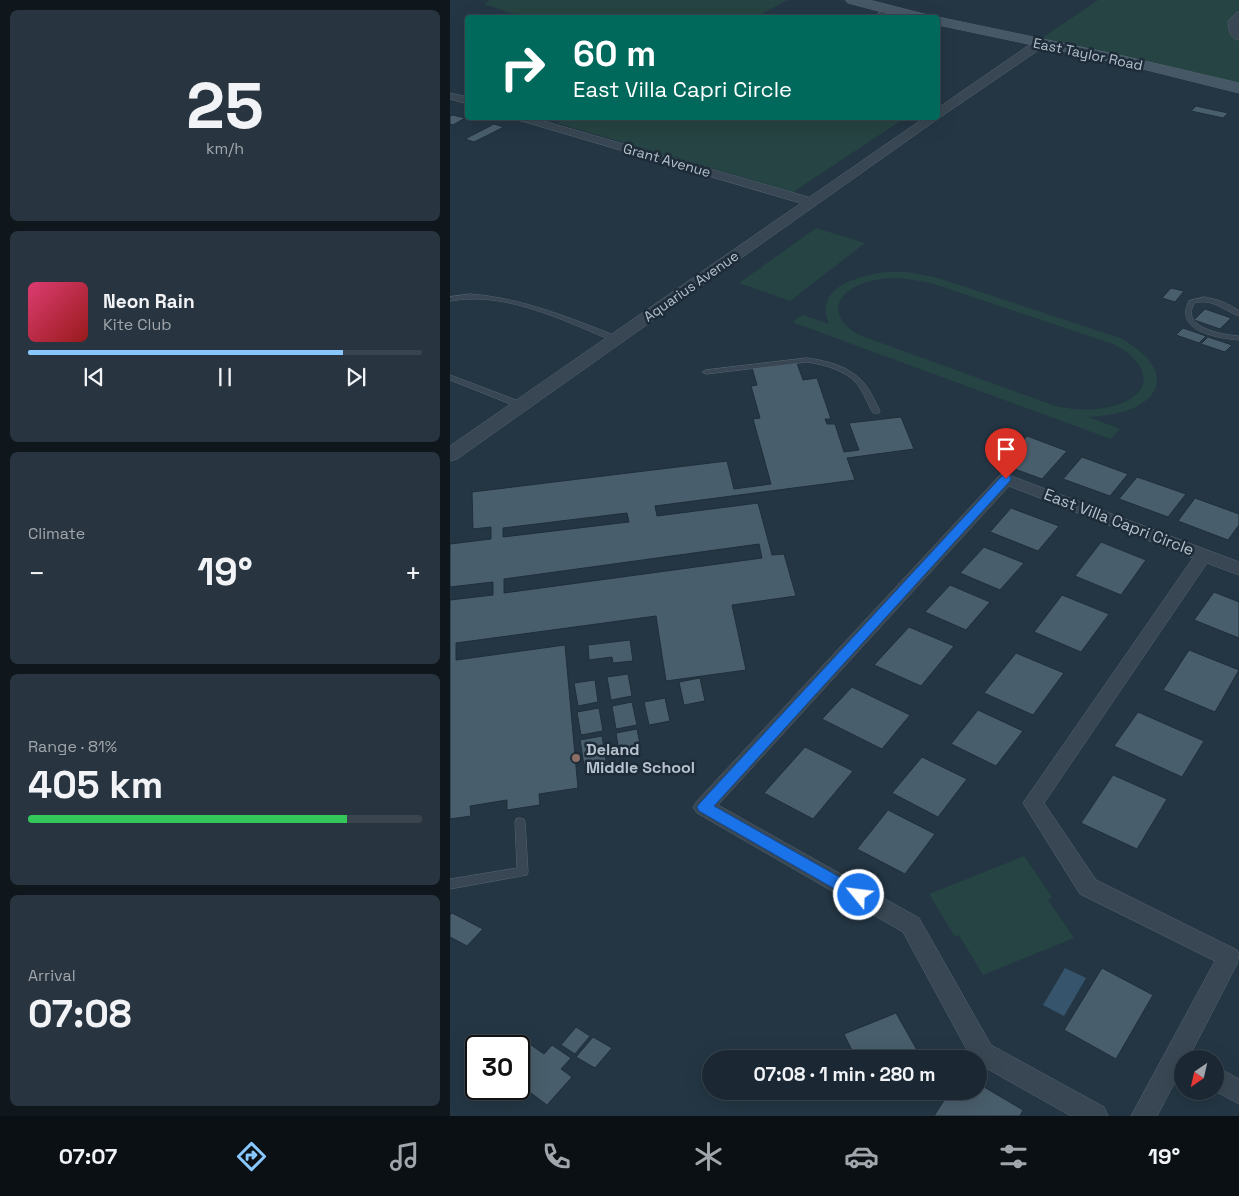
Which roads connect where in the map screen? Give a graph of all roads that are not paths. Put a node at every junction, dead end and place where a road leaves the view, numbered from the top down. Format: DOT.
graph roads {
  1 [pos="853,0"];
  2 [pos="888,9"];
  3 [pos="879,15"];
  4 [pos="912,15"];
  5 [pos="1239,15"];
  6 [pos="940,21"];
  7 [pos="1239,37"];
  8 [pos="1039,44"];
  9 [pos="1239,88"];
  10 [pos="450,96"];
  11 [pos="465,100"];
  12 [pos="940,112"];
  13 [pos="529,120"];
  14 [pos="928,120"];
  15 [pos="811,202"];
  16 [pos="450,299"];
  17 [pos="1239,314"];
  18 [pos="1239,338"];
  19 [pos="616,339"];
  20 [pos="706,372"];
  21 [pos="450,377"];
  22 [pos="521,405"];
  23 [pos="876,411"];
  24 [pos="450,455"];
  25 [pos="1204,555"];
  26 [pos="1239,569"];
  27 [pos="520,822"];
  28 [pos="450,884"];
  29 [pos="1183,1050"];
  30 [pos="1174,1067"];
  31 [pos="1224,1083"];
  32 [pos="1239,1092"];
  33 [pos="1095,1116"];
  34 [pos="1144,1116"];
  1 -- 2 [label="main road"];
  2 -- 3 [label="lane"];
  2 -- 4 [label="main road"];
  5 -- 7 [label="street"];
  6 -- 8 [label="main road, East Taylor Road"];
  8 -- 9 [label="main road, East Taylor Road"];
  8 -- 12 [label="street, Aquarius Avenue"];
  10 -- 11 [label="street"];
  13 -- 15 [label="street, Grant Avenue"];
  14 -- 15 [label="street, Aquarius Avenue"];
  15 -- 19 [label="street, Aquarius Avenue"];
  16 -- 19 [label="lane"];
  17 -- 18 [label="lane"];
  19 -- 22 [label="street, Aquarius Avenue"];
  20 -- 23 [label="lane"];
  21 -- 22 [label="lane"];
  22 -- 24 [label="street, Aquarius Avenue"];
  25 -- 26 [label="street, East Villa Capri Circle"];
  25 -- 29 [label="street, East Villa Capri Circle"];
  25 -- 33 [label="street, East Villa Capri Circle"];
  27 -- 28 [label="lane"];
  30 -- 34 [label="street, East Villa Capri Circle"];
  31 -- 32 [label="street"];
}
